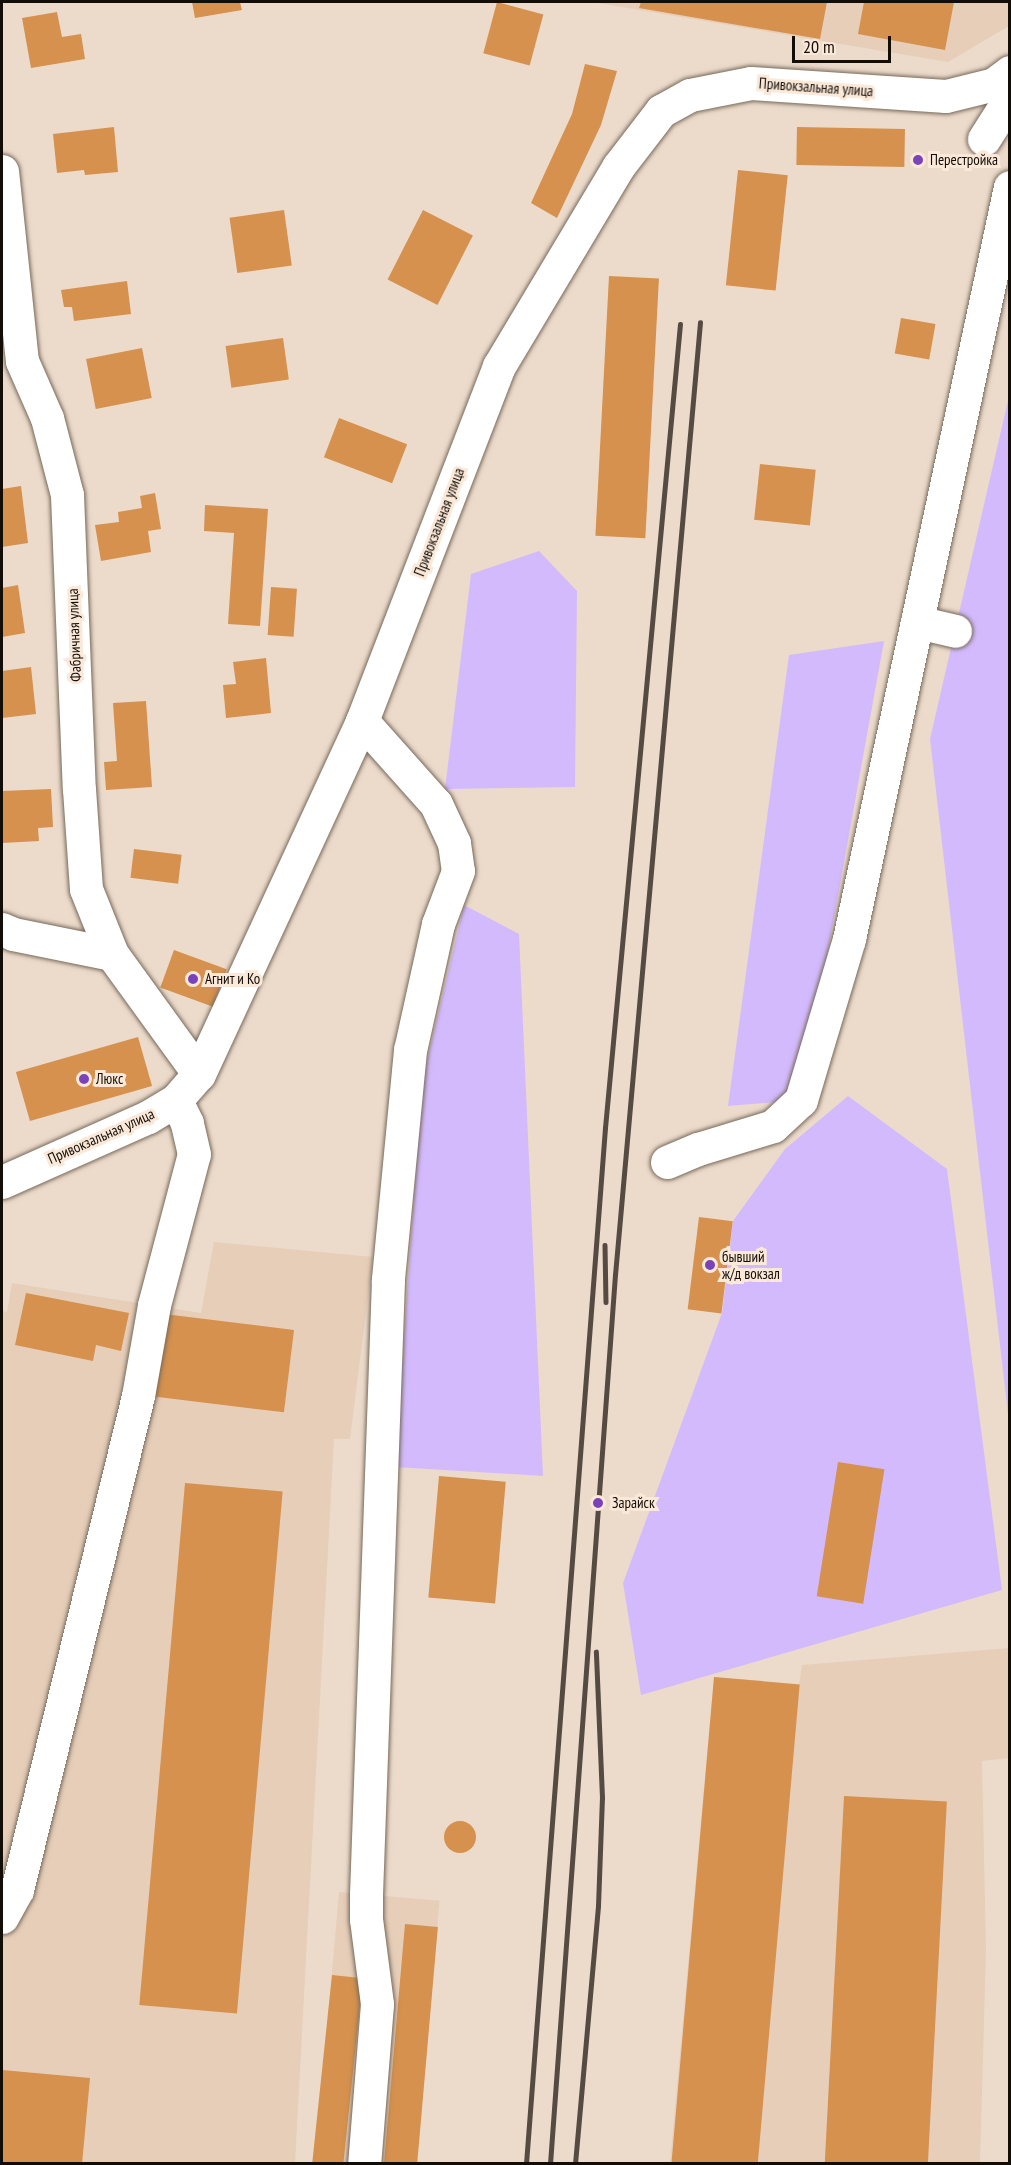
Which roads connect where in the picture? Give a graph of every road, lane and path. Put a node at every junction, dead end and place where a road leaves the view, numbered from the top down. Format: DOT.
graph roads {
  1 [pos="1010,72"];
  2 [pos="1010,98"];
  3 [pos="984,139"];
  4 [pos="2,171"];
  5 [pos="1010,187"];
  6 [pos="917,622"];
  7 [pos="955,631"];
  8 [pos="362,721"];
  9 [pos="2,929"];
  10 [pos="112,954"];
  11 [pos="199,1074"];
  12 [pos="176,1100"];
  13 [pos="667,1162"];
  14 [pos="2,1182"];
  15 [pos="2,1917"];
  16 [pos="364,2163"];
  1 -- 8 [label="street, Привокзальная улица"];
  2 -- 3 [label="street"];
  4 -- 10 [label="street, Фабричная улица"];
  5 -- 6 [label="street"];
  6 -- 7 [label="street"];
  6 -- 13 [label="street"];
  8 -- 11 [label="street, Привокзальная улица"];
  8 -- 16 [label="street"];
  9 -- 10 [label="street"];
  10 -- 11 [label="street, Фабричная улица"];
  11 -- 12 [label="street, Привокзальная улица"];
  12 -- 14 [label="street, Привокзальная улица"];
  12 -- 15 [label="street"];
}
